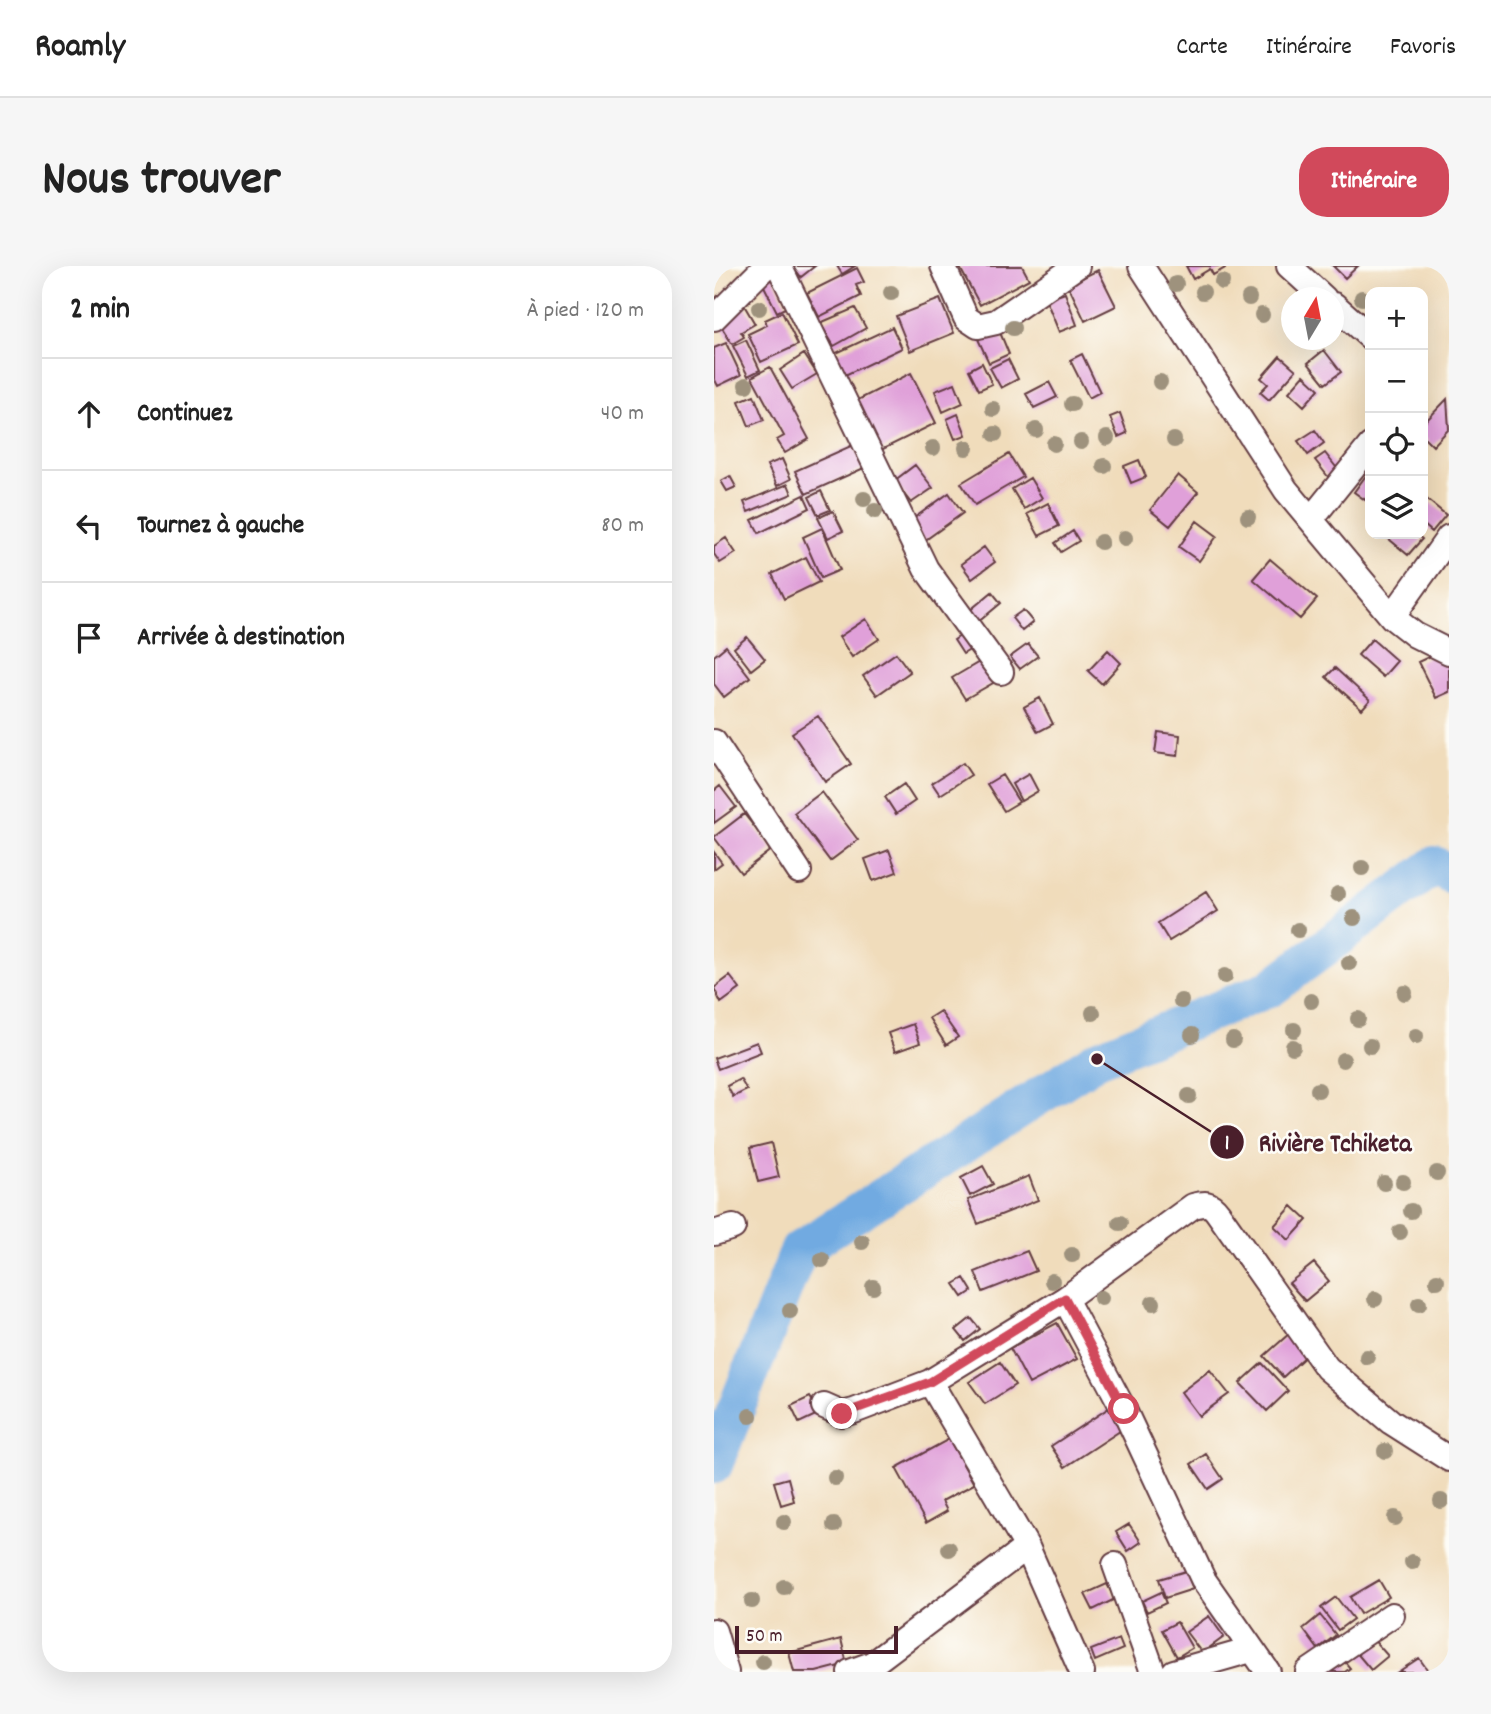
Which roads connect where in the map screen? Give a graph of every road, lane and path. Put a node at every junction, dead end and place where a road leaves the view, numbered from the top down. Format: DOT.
graph roads {
  1 [pos="766,266"];
  2 [pos="779,266"];
  3 [pos="943,266"];
  4 [pos="1077,266"];
  5 [pos="1141,266"];
  6 [pos="1289,266"];
  7 [pos="1312,287"];
  8 [pos="1344,314"];
  9 [pos="714,318"];
  10 [pos="1365,333"];
  11 [pos="1365,452"];
  12 [pos="1312,519"];
  13 [pos="1449,537"];
  14 [pos="1392,617"];
  15 [pos="1449,652"];
  16 [pos="1001,672"];
  17 [pos="714,741"];
  18 [pos="799,871"];
  19 [pos="1065,1298"];
  20 [pos="930,1382"];
  21 [pos="824,1406"];
  22 [pos="1449,1459"];
  23 [pos="1027,1547"];
  24 [pos="1115,1565"];
  25 [pos="1392,1615"];
  26 [pos="714,1631"];
  27 [pos="1251,1650"];
  28 [pos="726,1672"];
  29 [pos="850,1672"];
  30 [pos="1082,1672"];
  31 [pos="1153,1672"];
  32 [pos="1174,1672"];
  33 [pos="1268,1672"];
  34 [pos="1308,1672"];
  1 -- 9 [label="street"];
  2 -- 16 [label="street"];
  3 -- 4 [label="street"];
  5 -- 12 [label="street"];
  6 -- 7 [label="street"];
  8 -- 10 [label="street"];
  11 -- 12 [label="street"];
  12 -- 14 [label="street"];
  13 -- 14 [label="street"];
  14 -- 15 [label="street"];
  17 -- 18 [label="street"];
  19 -- 20 [label="street"];
  19 -- 22 [label="street"];
  19 -- 27 [label="street"];
  20 -- 21 [label="street"];
  20 -- 23 [label="street"];
  23 -- 29 [label="street"];
  23 -- 30 [label="street"];
  24 -- 31 [label="street"];
  25 -- 34 [label="street"];
  26 -- 28 [label="street"];
  27 -- 32 [label="street"];
  27 -- 33 [label="street"];
}
